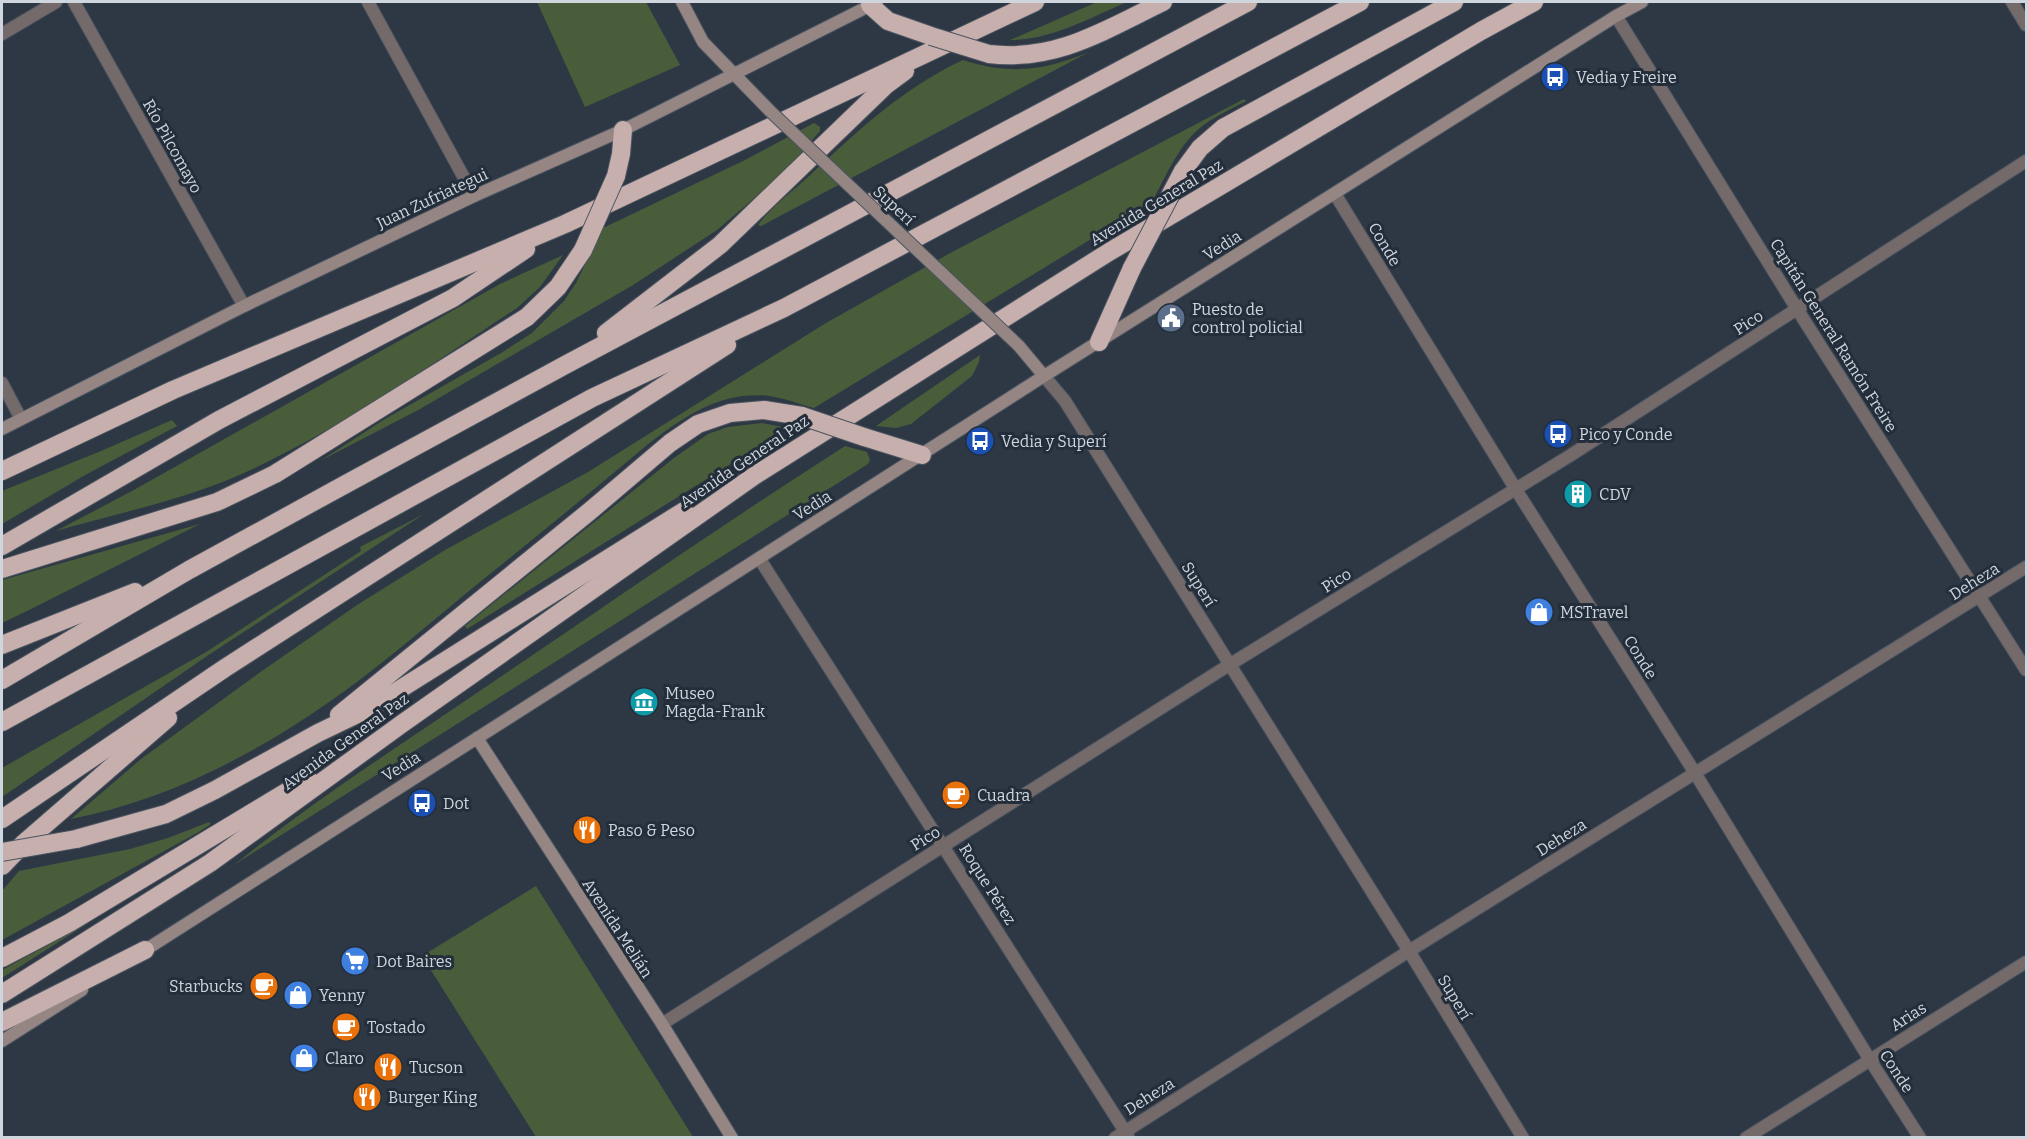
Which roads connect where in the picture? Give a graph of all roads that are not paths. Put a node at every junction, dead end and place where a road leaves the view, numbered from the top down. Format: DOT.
graph roads {
  1 [pos="56,2"];
  2 [pos="74,2"];
  3 [pos="368,2"];
  4 [pos="681,2"];
  5 [pos="1035,2"];
  6 [pos="1163,2"];
  7 [pos="1248,2"];
  8 [pos="1359,2"];
  9 [pos="1454,2"];
  10 [pos="1534,2"];
  11 [pos="1642,2"];
  12 [pos="2012,2"];
  13 [pos="874,3"];
  14 [pos="1616,16"];
  15 [pos="2026,25"];
  16 [pos="2,34"];
  17 [pos="935,41"];
  18 [pos="734,74"];
  19 [pos="623,130"];
  20 [pos="2026,160"];
  21 [pos="1335,194"];
  22 [pos="474,196"];
  23 [pos="565,224"];
  24 [pos="244,306"];
  25 [pos="784,308"];
  26 [pos="1797,309"];
  27 [pos="1099,342"];
  28 [pos="567,364"];
  29 [pos="1044,376"];
  30 [pos="2,382"];
  31 [pos="21,419"];
  32 [pos="2,429"];
  33 [pos="922,455"];
  34 [pos="2,471"];
  35 [pos="754,476"];
  36 [pos="1515,488"];
  37 [pos="2,546"];
  38 [pos="759,558"];
  39 [pos="2026,567"];
  40 [pos="2,569"];
  41 [pos="189,570"];
  42 [pos="1980,597"];
  43 [pos="2,645"];
  44 [pos="1229,665"];
  45 [pos="225,668"];
  46 [pos="2026,670"];
  47 [pos="2,680"];
  48 [pos="2,722"];
  49 [pos="403,723"];
  50 [pos="318,733"];
  51 [pos="477,738"];
  52 [pos="1695,773"];
  53 [pos="2,819"];
  54 [pos="944,846"];
  55 [pos="2,852"];
  56 [pos="2,867"];
  57 [pos="145,950"];
  58 [pos="1408,951"];
  59 [pos="2,958"];
  60 [pos="2026,962"];
  61 [pos="2,994"];
  62 [pos="2,1022"];
  63 [pos="662,1024"];
  64 [pos="2,1041"];
  65 [pos="1870,1060"];
  66 [pos="1123,1135"];
  67 [pos="732,1137"];
  68 [pos="1523,1137"];
  69 [pos="1746,1137"];
  70 [pos="1920,1137"];
  1 -- 16 [label="street"];
  2 -- 24 [label="street, Río Pilcomayo"];
  3 -- 22 [label="street"];
  4 -- 18 [label="street, Superí"];
  5 -- 17 [label="highway"];
  6 -- 17 [label="highway, bridge"];
  7 -- 28 [label="highway"];
  8 -- 25 [label="highway"];
  9 -- 27 [label="highway, bridge"];
  10 -- 35 [label="highway, Avenida General Paz"];
  11 -- 14 [label="street, Vedia"];
  12 -- 15 [label="street"];
  13 -- 17 [label="highway"];
  13 -- 18 [label="street, Juan Zufriategui"];
  14 -- 21 [label="street, Vedia"];
  14 -- 26 [label="street, Capitán General Ramón Freire"];
  17 -- 23 [label="highway"];
  17 -- 28 [label="highway"];
  18 -- 19 [label="street, Juan Zufriategui"];
  18 -- 29 [label="street, Superí, bridge"];
  19 -- 22 [label="street, Juan Zufriategui"];
  19 -- 40 [label="highway, bridge"];
  20 -- 26 [label="street, Pico"];
  21 -- 27 [label="street, Vedia"];
  21 -- 36 [label="street, Conde"];
  22 -- 24 [label="street, Juan Zufriategui"];
  23 -- 34 [label="highway"];
  23 -- 37 [label="highway"];
  24 -- 31 [label="street, Juan Zufriategui"];
  25 -- 45 [label="highway"];
  25 -- 48 [label="highway"];
  26 -- 36 [label="street, Pico"];
  26 -- 42 [label="street, Capitán General Ramón Freire"];
  27 -- 29 [label="street, Vedia"];
  28 -- 41 [label="highway"];
  29 -- 33 [label="street, Vedia"];
  29 -- 44 [label="street, Superí"];
  30 -- 31 [label="street"];
  31 -- 32 [label="street, Juan Zufriategui"];
  33 -- 38 [label="street, Vedia"];
  33 -- 50 [label="highway, bridge"];
  35 -- 49 [label="highway, Avenida General Paz"];
  35 -- 50 [label="highway"];
  36 -- 44 [label="street, Pico"];
  36 -- 52 [label="street, Conde"];
  38 -- 51 [label="street, Vedia"];
  38 -- 54 [label="street, Roque Pérez"];
  39 -- 42 [label="street, Deheza"];
  41 -- 43 [label="highway"];
  41 -- 47 [label="highway"];
  42 -- 46 [label="street, Capitán General Ramón Freire"];
  42 -- 52 [label="street, Deheza"];
  44 -- 54 [label="street, Pico"];
  44 -- 58 [label="street, Superí"];
  45 -- 53 [label="highway"];
  45 -- 56 [label="highway"];
  49 -- 59 [label="highway"];
  49 -- 61 [label="highway, Avenida General Paz"];
  50 -- 55 [label="highway, bridge"];
  51 -- 57 [label="street, Vedia"];
  51 -- 63 [label="street, Avenida Melián"];
  52 -- 58 [label="street, Deheza"];
  52 -- 65 [label="street, Conde"];
  54 -- 63 [label="street, Pico"];
  54 -- 66 [label="street, Roque Pérez"];
  57 -- 62 [label="highway"];
  57 -- 64 [label="street, Vedia"];
  58 -- 66 [label="street, Deheza"];
  58 -- 68 [label="street, Superí"];
  60 -- 65 [label="street, Arias"];
  63 -- 67 [label="street, Avenida Melián"];
  65 -- 69 [label="street, Arias"];
  65 -- 70 [label="street, Conde"];
}
